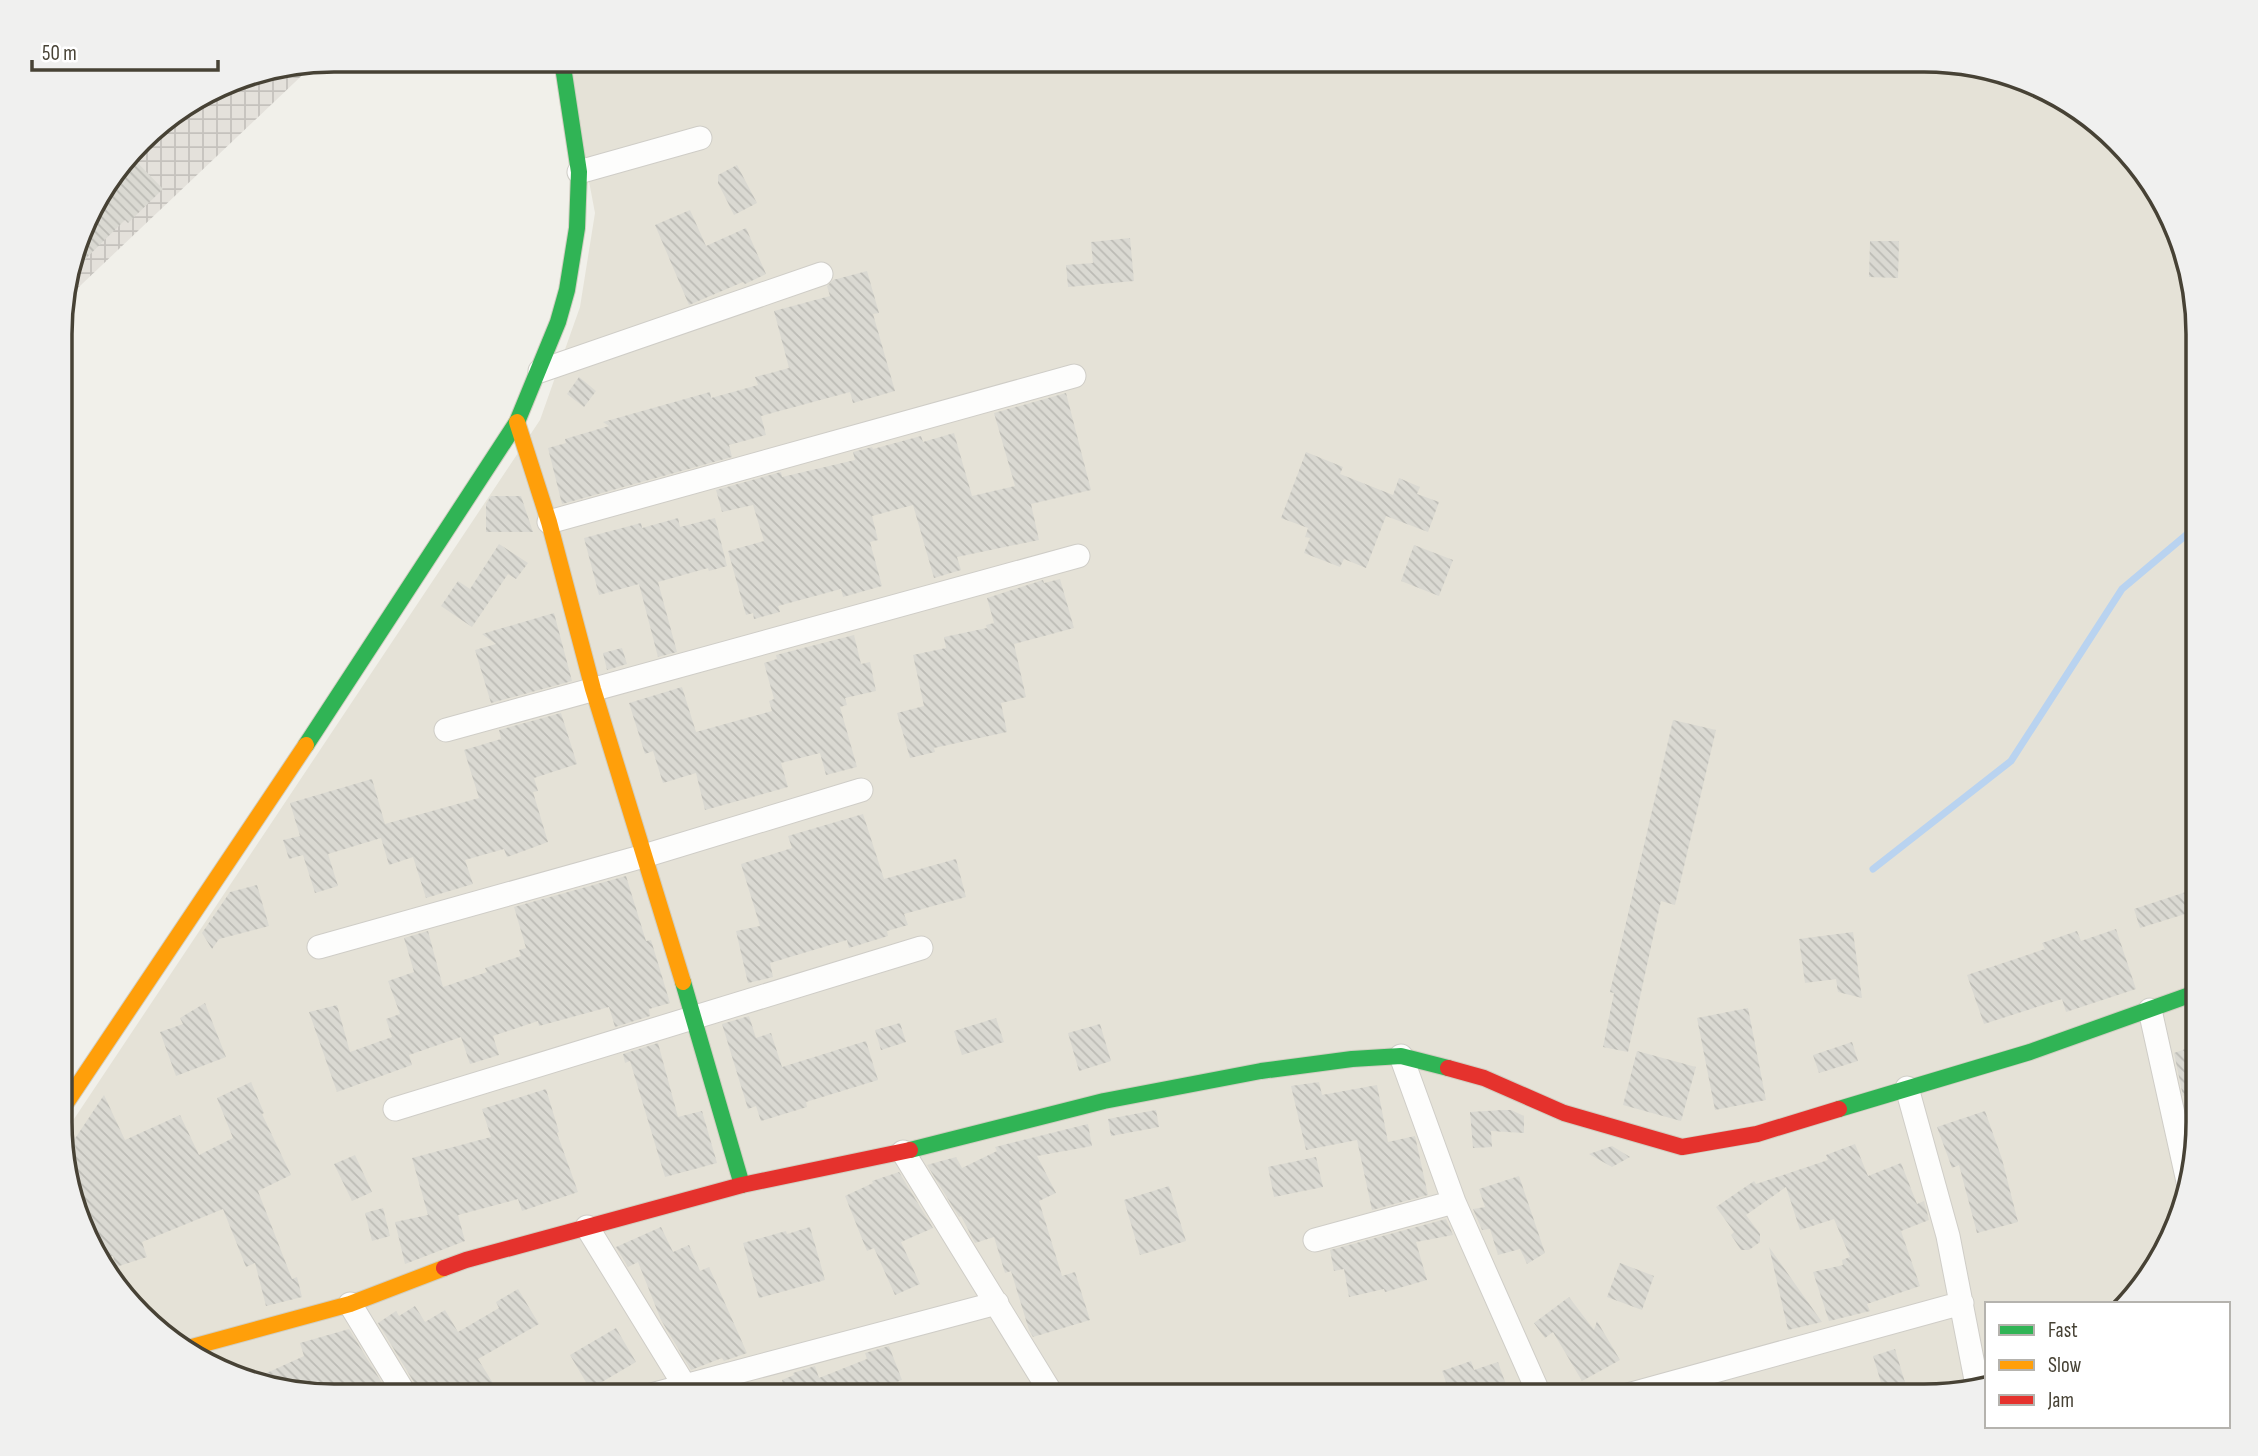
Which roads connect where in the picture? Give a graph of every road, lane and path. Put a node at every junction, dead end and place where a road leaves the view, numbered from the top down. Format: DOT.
graph roads {
  1 [pos="564,72"];
  2 [pos="700,138"];
  3 [pos="579,172"];
  4 [pos="821,274"];
  5 [pos="540,371"];
  6 [pos="1074,376"];
  7 [pos="517,422"];
  8 [pos="549,522"];
  9 [pos="1078,556"];
  10 [pos="593,689"];
  11 [pos="446,730"];
  12 [pos="861,790"];
  13 [pos="644,856"];
  14 [pos="319,947"];
  15 [pos="921,948"];
  16 [pos="2186,996"];
  17 [pos="2150,1010"];
  18 [pos="694,1017"];
  19 [pos="1401,1056"];
  20 [pos="1907,1088"];
  21 [pos="72,1094"];
  22 [pos="395,1109"];
  23 [pos="903,1153"];
  24 [pos="2183,1160"];
  25 [pos="742,1185"];
  26 [pos="1454,1202"];
  27 [pos="587,1227"];
  28 [pos="1315,1240"];
  29 [pos="997,1303"];
  30 [pos="1962,1303"];
  31 [pos="350,1304"];
  32 [pos="197,1346"];
  33 [pos="1976,1379"];
  34 [pos="399,1384"];
  35 [pos="684,1384"];
  36 [pos="713,1384"];
  37 [pos="1046,1384"];
  38 [pos="1535,1384"];
  39 [pos="1668,1384"];
  1 -- 3 [label="street"];
  2 -- 3 [label="street"];
  3 -- 5 [label="street"];
  4 -- 5 [label="street"];
  5 -- 7 [label="street"];
  6 -- 8 [label="street"];
  7 -- 8 [label="street"];
  7 -- 21 [label="street"];
  8 -- 10 [label="street"];
  9 -- 10 [label="street"];
  10 -- 11 [label="street"];
  10 -- 13 [label="street"];
  12 -- 13 [label="street"];
  13 -- 14 [label="street"];
  13 -- 18 [label="street"];
  15 -- 18 [label="street"];
  16 -- 17 [label="street"];
  17 -- 20 [label="street"];
  17 -- 24 [label="street"];
  18 -- 22 [label="street"];
  18 -- 25 [label="street"];
  19 -- 20 [label="street"];
  19 -- 23 [label="street"];
  19 -- 26 [label="street"];
  20 -- 30 [label="street"];
  23 -- 25 [label="street"];
  23 -- 29 [label="street"];
  25 -- 27 [label="street"];
  26 -- 28 [label="street"];
  26 -- 38 [label="street"];
  27 -- 31 [label="street"];
  27 -- 35 [label="street"];
  29 -- 36 [label="street"];
  29 -- 37 [label="street"];
  30 -- 33 [label="street"];
  30 -- 39 [label="street"];
  31 -- 32 [label="street"];
  31 -- 34 [label="street"];
}
